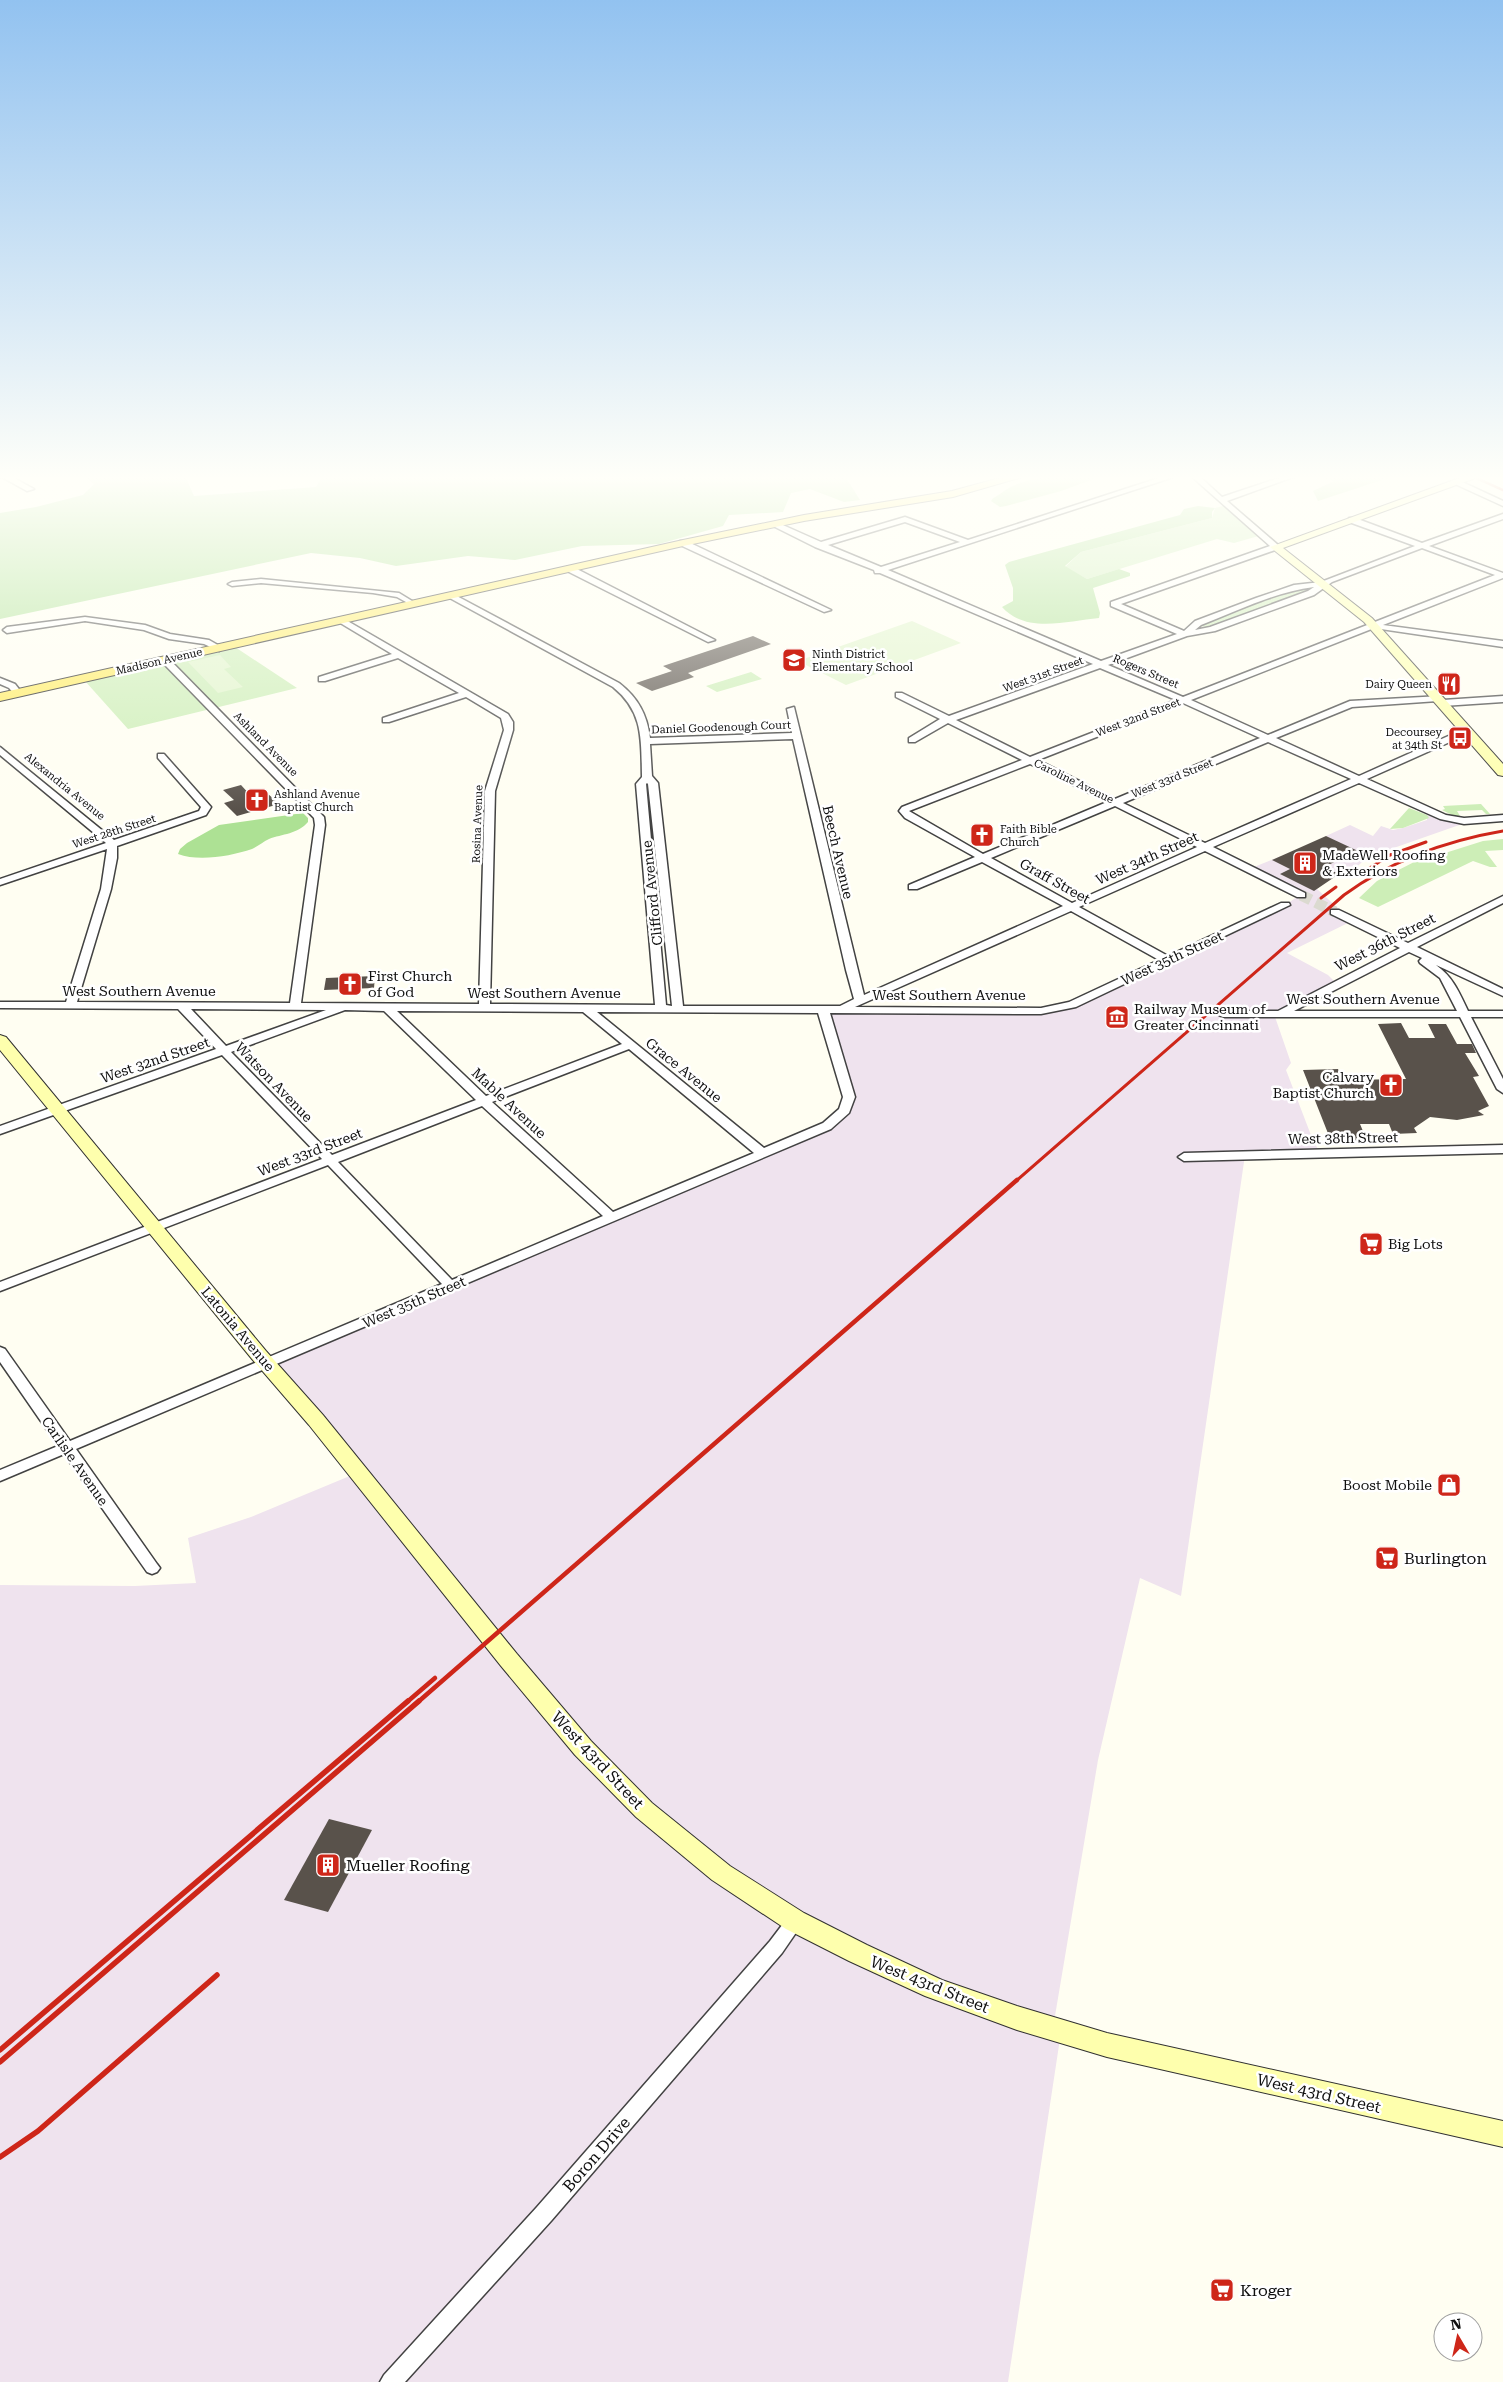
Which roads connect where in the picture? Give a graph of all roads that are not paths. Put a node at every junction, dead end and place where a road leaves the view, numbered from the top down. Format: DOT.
graph roads {
  1 [pos="328,587"];
  2 [pos="489,587"];
  3 [pos="606,587"];
  4 [pos="777,587"];
  5 [pos="916,587"];
  6 [pos="1162,587"];
  7 [pos="1318,587"];
  8 [pos="1326,587"];
  9 [pos="1472,587"];
  10 [pos="450,596"];
  11 [pos="413,604"];
  12 [pos="826,610"];
  13 [pos="341,621"];
  14 [pos="1374,626"];
  15 [pos="8,630"];
  16 [pos="1184,634"];
  17 [pos="711,640"];
  18 [pos="1503,644"];
  19 [pos="219,648"];
  20 [pos="398,655"];
  21 [pos="165,660"];
  22 [pos="1100,665"];
  23 [pos="322,679"];
  24 [pos="0,681"];
  25 [pos="18,693"];
  26 [pos="466,694"];
  27 [pos="899,695"];
  28 [pos="0,697"];
  29 [pos="1503,699"];
  30 [pos="1183,700"];
  31 [pos="1440,700"];
  32 [pos="791,710"];
  33 [pos="386,720"];
  34 [pos="950,720"];
  35 [pos="1467,731"];
  36 [pos="797,736"];
  37 [pos="1269,738"];
  38 [pos="912,740"];
  39 [pos="645,741"];
  40 [pos="0,750"];
  41 [pos="160,756"];
  42 [pos="1031,760"];
  43 [pos="1503,772"];
  44 [pos="647,777"];
  45 [pos="1358,779"];
  46 [pos="1116,802"];
  47 [pos="904,811"];
  48 [pos="1503,818"];
  49 [pos="112,845"];
  50 [pos="1206,847"];
  51 [pos="982,858"];
  52 [pos="1,881"];
  53 [pos="913,887"];
  54 [pos="1301,895"];
  55 [pos="1503,899"];
  56 [pos="1285,905"];
  57 [pos="1072,906"];
  58 [pos="1335,912"];
  59 [pos="1409,948"];
  60 [pos="1167,960"];
  61 [pos="1450,984"];
  62 [pos="1485,984"];
  63 [pos="1503,993"];
  64 [pos="860,1000"];
  65 [pos="0,1005"];
  66 [pos="71,1005"];
  67 [pos="181,1006"];
  68 [pos="295,1006"];
  69 [pos="347,1007"];
  70 [pos="387,1007"];
  71 [pos="484,1008"];
  72 [pos="587,1008"];
  73 [pos="661,1009"];
  74 [pos="678,1009"];
  75 [pos="838,1009"];
  76 [pos="1058,1009"];
  77 [pos="823,1010"];
  78 [pos="1223,1014"];
  79 [pos="1280,1014"];
  80 [pos="1464,1014"];
  81 [pos="1502,1014"];
  82 [pos="0,1040"];
  83 [pos="630,1045"];
  84 [pos="224,1052"];
  85 [pos="1503,1089"];
  86 [pos="484,1101"];
  87 [pos="57,1109"];
  88 [pos="0,1130"];
  89 [pos="1503,1149"];
  90 [pos="763,1154"];
  91 [pos="1184,1156"];
  92 [pos="328,1161"];
  93 [pos="612,1218"];
  94 [pos="154,1228"];
  95 [pos="451,1286"];
  96 [pos="0,1287"];
  97 [pos="0,1352"];
  98 [pos="267,1364"];
  99 [pos="66,1448"];
  100 [pos="0,1476"];
  101 [pos="152,1568"];
  102 [pos="475,1618"];
  103 [pos="795,1921"];
  104 [pos="1503,2134"];
  105 [pos="391,2382"];
  1 -- 11 [label="street"];
  2 -- 10 [label="main road, Madison Avenue"];
  3 -- 17 [label="street"];
  4 -- 12 [label="street"];
  5 -- 22 [label="street, Rogers Street"];
  6 -- 16 [label="street"];
  7 -- 16 [label="street, West 31st Street"];
  8 -- 14 [label="street"];
  9 -- 14 [label="street, West 32nd Street"];
  10 -- 11 [label="main road, Madison Avenue"];
  10 -- 39 [label="street, Clifford Avenue"];
  11 -- 13 [label="main road, Madison Avenue"];
  13 -- 19 [label="main road, Madison Avenue"];
  13 -- 20 [label="street, Rosina Avenue"];
  14 -- 18 [label="street"];
  14 -- 30 [label="street, West 32nd Street"];
  14 -- 31 [label="street"];
  15 -- 19 [label="street"];
  16 -- 22 [label="street, West 31st Street"];
  19 -- 21 [label="main road, Madison Avenue"];
  20 -- 23 [label="street"];
  20 -- 26 [label="street, Rosina Avenue"];
  21 -- 25 [label="main road, Madison Avenue"];
  21 -- 68 [label="street, Ashland Avenue"];
  22 -- 30 [label="street, Rogers Street"];
  22 -- 34 [label="street, West 31st Street"];
  24 -- 25 [label="street"];
  25 -- 28 [label="main road, Madison Avenue"];
  26 -- 33 [label="street"];
  26 -- 71 [label="street, Rosina Avenue"];
  27 -- 34 [label="street, Caroline Avenue"];
  29 -- 31 [label="street, West 33rd Street"];
  30 -- 37 [label="street, Rogers Street"];
  30 -- 42 [label="street, West 32nd Street"];
  31 -- 35 [label="street"];
  31 -- 37 [label="street, West 33rd Street"];
  32 -- 36 [label="street, Beech Avenue"];
  34 -- 38 [label="street, West 31st Street"];
  34 -- 42 [label="street, Caroline Avenue"];
  35 -- 43 [label="street"];
  35 -- 45 [label="street, West 34th Street"];
  36 -- 39 [label="street, Daniel Goodenough Court"];
  36 -- 64 [label="street, Beech Avenue"];
  37 -- 45 [label="street, Rogers Street"];
  37 -- 46 [label="street, West 33rd Street"];
  39 -- 44 [label="street, Clifford Avenue"];
  40 -- 49 [label="street, Alexandria Avenue"];
  41 -- 49 [label="street, West 28th Street"];
  42 -- 46 [label="street, Caroline Avenue"];
  42 -- 47 [label="street, West 32nd Street"];
  44 -- 73 [label="street, Clifford Avenue"];
  44 -- 74 [label="street, Clifford Avenue"];
  45 -- 48 [label="street, Rogers Street"];
  45 -- 50 [label="street, West 34th Street"];
  46 -- 50 [label="street, Caroline Avenue"];
  46 -- 51 [label="street, West 33rd Street"];
  47 -- 51 [label="street, Graff Street"];
  49 -- 52 [label="street, West 28th Street"];
  49 -- 66 [label="street"];
  50 -- 54 [label="street, Caroline Avenue"];
  50 -- 57 [label="street, West 34th Street"];
  51 -- 53 [label="street, West 33rd Street"];
  51 -- 57 [label="street, Graff Street"];
  55 -- 59 [label="street, West 36th Street"];
  56 -- 60 [label="street, West 35th Street"];
  57 -- 60 [label="street, Graff Street"];
  57 -- 64 [label="street, West 34th Street"];
  58 -- 59 [label="street"];
  59 -- 61 [label="street"];
  59 -- 62 [label="street"];
  59 -- 79 [label="street, West 36th Street"];
  60 -- 76 [label="street, West 35th Street"];
  61 -- 62 [label="street"];
  61 -- 80 [label="street"];
  62 -- 63 [label="street"];
  64 -- 75 [label="street, West 34th Street"];
  65 -- 66 [label="street, West Southern Avenue"];
  66 -- 67 [label="street, West Southern Avenue"];
  67 -- 68 [label="street, West Southern Avenue"];
  67 -- 84 [label="street, Watson Avenue"];
  68 -- 69 [label="street, West Southern Avenue"];
  69 -- 70 [label="street, West Southern Avenue"];
  69 -- 84 [label="street, West 32nd Street"];
  70 -- 71 [label="street, West Southern Avenue"];
  70 -- 86 [label="street, Mable Avenue"];
  71 -- 72 [label="street, West Southern Avenue"];
  72 -- 73 [label="street, West Southern Avenue"];
  72 -- 83 [label="street, Grace Avenue"];
  73 -- 74 [label="street, West Southern Avenue"];
  74 -- 77 [label="street, West Southern Avenue"];
  75 -- 76 [label="street, West Southern Avenue"];
  75 -- 77 [label="street, West Southern Avenue"];
  77 -- 90 [label="street, West 35th Street"];
  78 -- 79 [label="street, West Southern Avenue"];
  79 -- 80 [label="street, West Southern Avenue"];
  80 -- 81 [label="street, West Southern Avenue"];
  80 -- 85 [label="street"];
  82 -- 87 [label="street, Latonia Avenue"];
  83 -- 86 [label="street, West 33rd Street"];
  83 -- 90 [label="street, Grace Avenue"];
  84 -- 87 [label="street, West 32nd Street"];
  84 -- 92 [label="street, Watson Avenue"];
  86 -- 92 [label="street, West 33rd Street"];
  86 -- 93 [label="street, Mable Avenue"];
  87 -- 88 [label="street, West 32nd Street"];
  87 -- 94 [label="street, Latonia Avenue"];
  89 -- 91 [label="street, West 38th Street"];
  90 -- 93 [label="street, West 35th Street"];
  92 -- 94 [label="street, West 33rd Street"];
  92 -- 95 [label="street, Watson Avenue"];
  93 -- 95 [label="street, West 35th Street"];
  94 -- 96 [label="street, West 33rd Street"];
  94 -- 98 [label="street, Latonia Avenue"];
  95 -- 98 [label="street, West 35th Street"];
  97 -- 99 [label="street, Carlisle Avenue"];
  98 -- 99 [label="street, West 35th Street"];
  98 -- 102 [label="street, Latonia Avenue"];
  99 -- 100 [label="street, West 35th Street"];
  99 -- 101 [label="street, Carlisle Avenue"];
  102 -- 103 [label="street, West 43rd Street"];
  103 -- 104 [label="street, West 43rd Street"];
  103 -- 105 [label="street, Boron Drive"];
}
